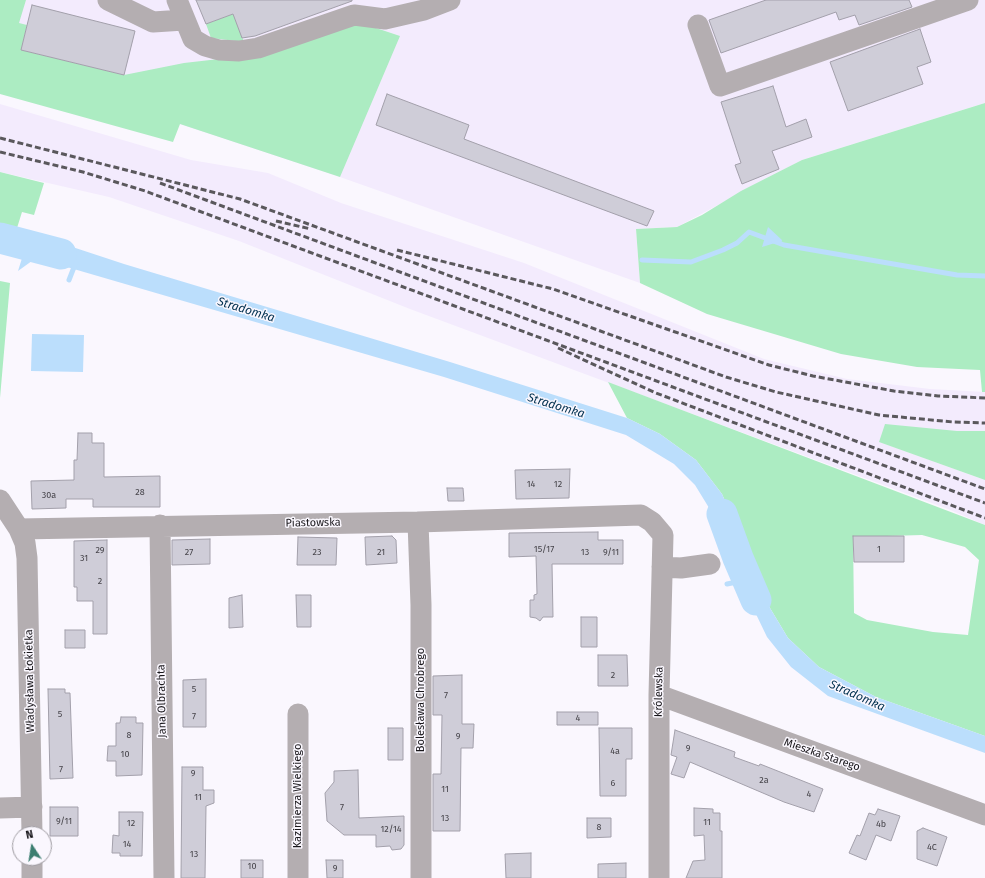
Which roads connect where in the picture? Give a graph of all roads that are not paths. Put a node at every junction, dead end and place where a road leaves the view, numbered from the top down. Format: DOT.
graph roads {
  1 [pos="108,0"];
  2 [pos="177,0"];
  3 [pos="450,0"];
  4 [pos="968,0"];
  5 [pos="184,20"];
  6 [pos="698,25"];
  7 [pos="0,500"];
  8 [pos="641,515"];
  9 [pos="418,522"];
  10 [pos="160,525"];
  11 [pos="19,529"];
  12 [pos="710,564"];
  13 [pos="662,567"];
  14 [pos="659,695"];
  15 [pos="298,714"];
  16 [pos="32,807"];
  17 [pos="0,808"];
  18 [pos="985,815"];
  19 [pos="32,826"];
  20 [pos="32,866"];
  21 [pos="32,878"];
  22 [pos="164,878"];
  23 [pos="298,878"];
  24 [pos="421,878"];
  25 [pos="659,878"];
  1 -- 5 [label="street"];
  2 -- 5 [label="street"];
  3 -- 5 [label="street"];
  4 -- 6 [label="street"];
  7 -- 11 [label="street"];
  8 -- 9 [label="street, Piastowska"];
  8 -- 13 [label="street, Królewska"];
  9 -- 10 [label="street, Piastowska"];
  9 -- 24 [label="street, Bolesława Chrobrego"];
  10 -- 11 [label="street, Piastowska"];
  10 -- 22 [label="street, Jana Olbrachta"];
  11 -- 16 [label="street, Władysława Łokietka"];
  12 -- 13 [label="street"];
  13 -- 14 [label="street, Królewska"];
  14 -- 18 [label="street, Mieszka Starego"];
  14 -- 25 [label="street, Królewska"];
  15 -- 23 [label="street, Kazimierza Wielkiego"];
  16 -- 17 [label="street"];
  16 -- 19 [label="street, Władysława Łokietka"];
  20 -- 21 [label="street"];
}
